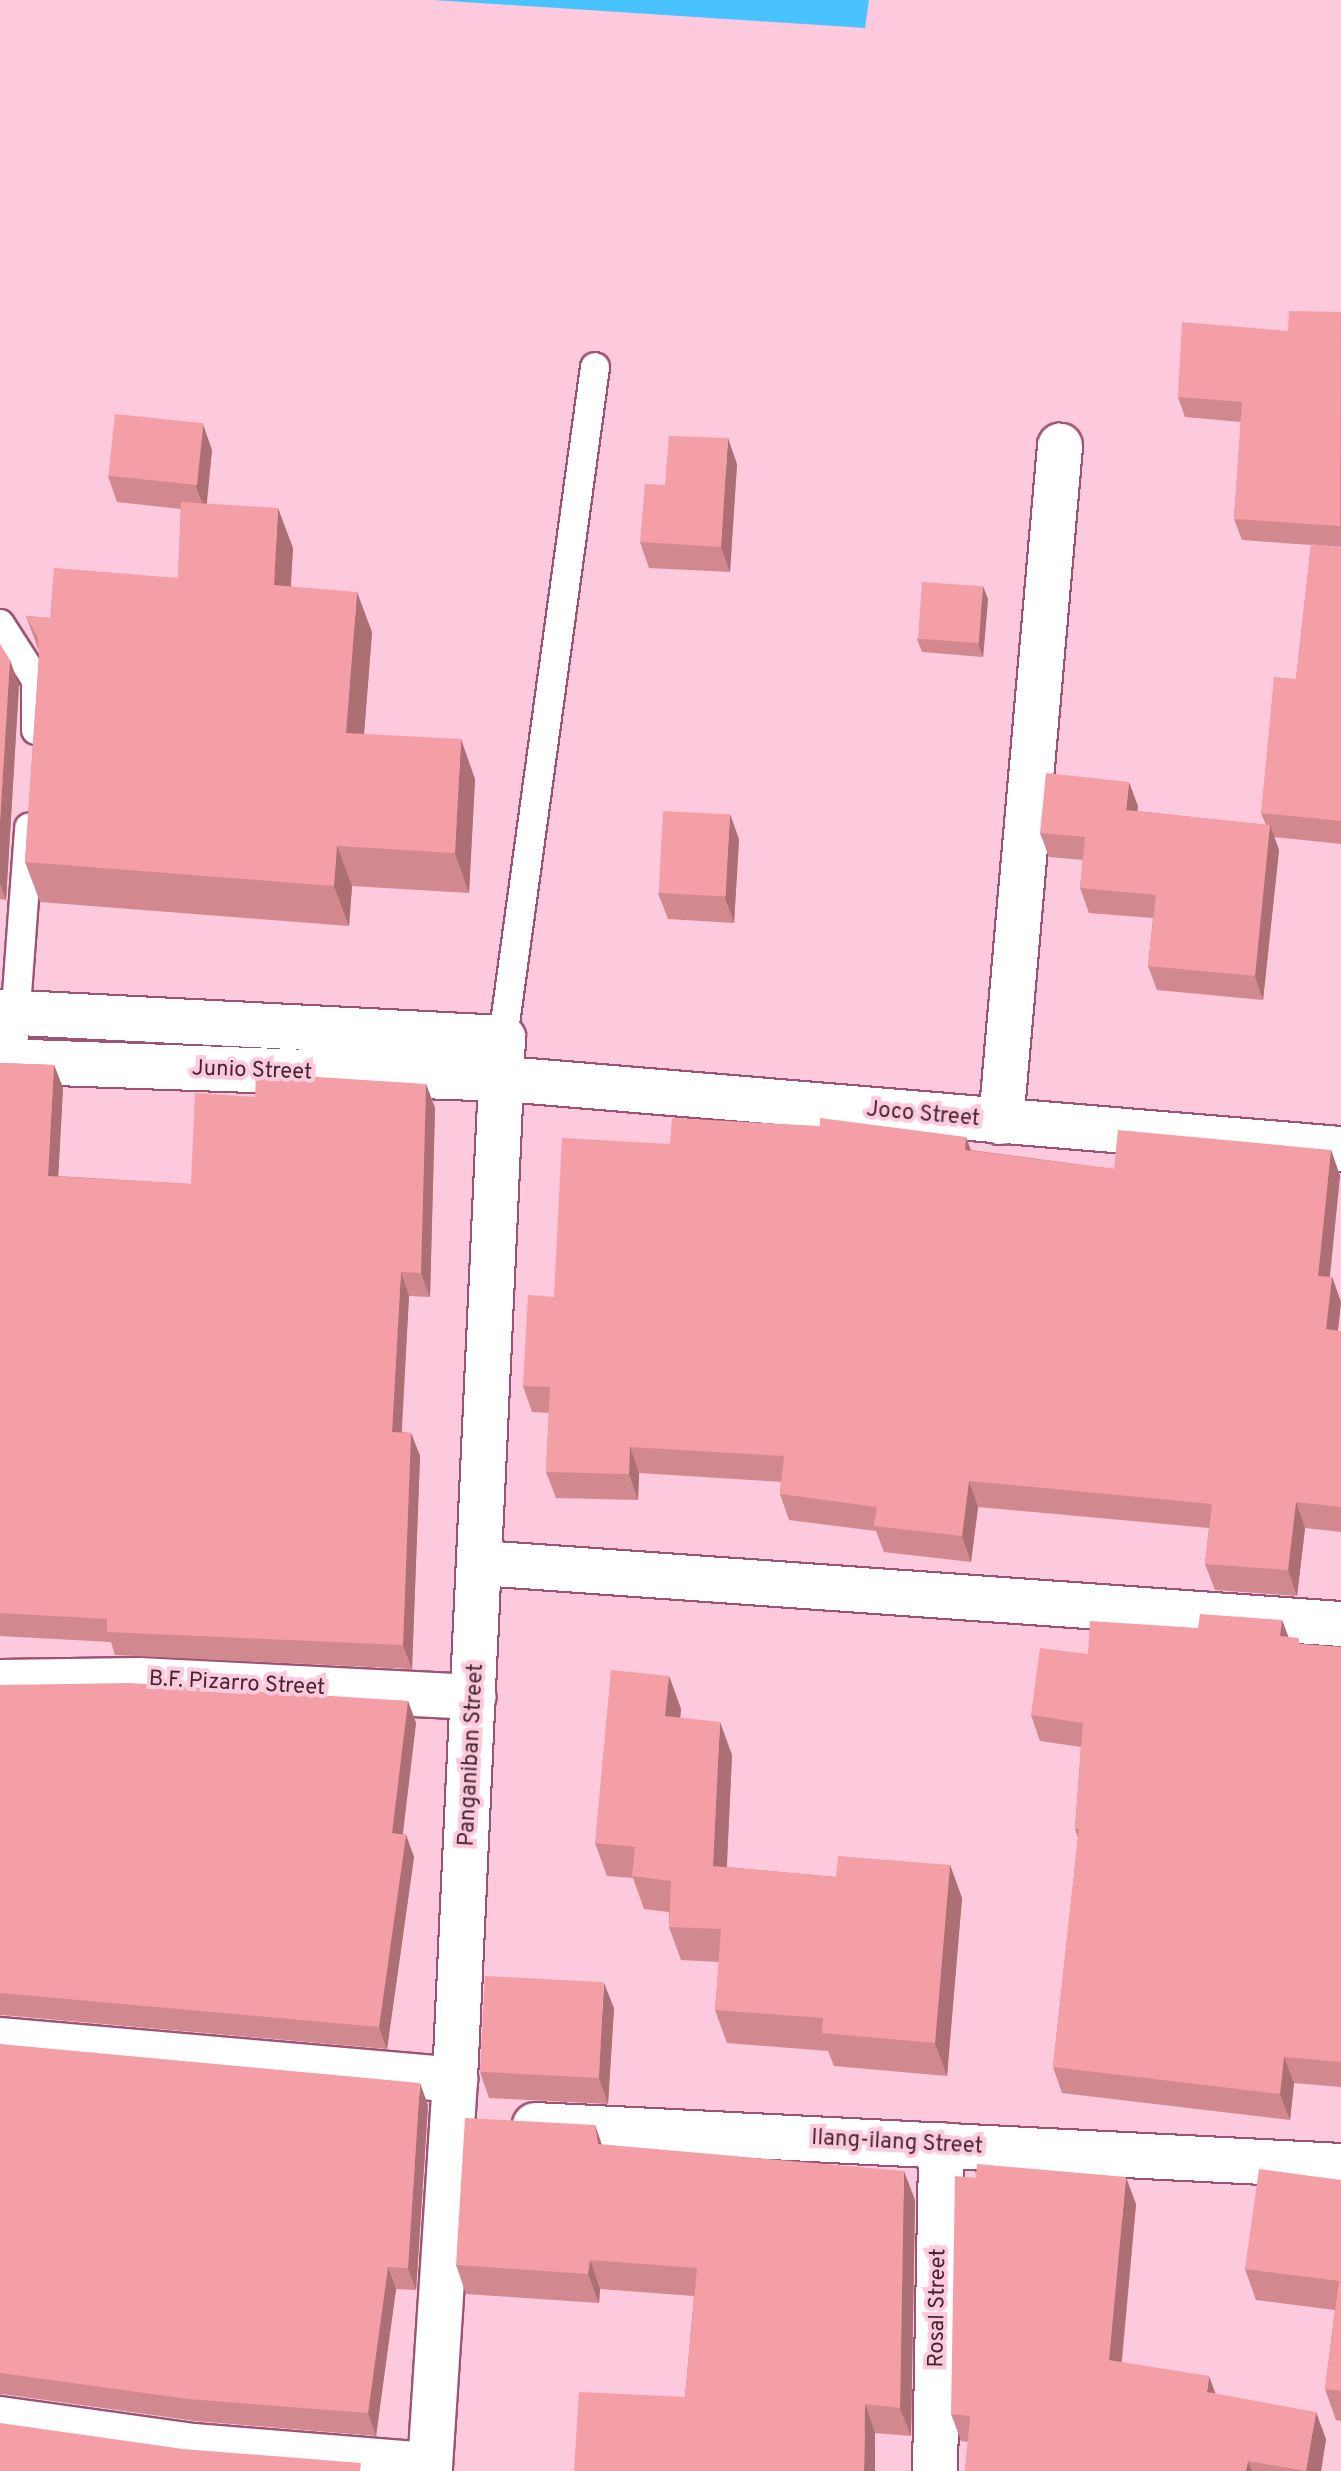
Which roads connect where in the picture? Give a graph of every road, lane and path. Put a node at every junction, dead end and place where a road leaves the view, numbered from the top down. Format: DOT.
graph roads {
  1 [pos="595,367"];
  2 [pos="1060,446"];
  3 [pos="0,624"];
  4 [pos="33,766"];
  5 [pos="31,797"];
  6 [pos="7,1013"];
  7 [pos="504,1059"];
  8 [pos="6,1062"];
  9 [pos="1001,1122"];
  10 [pos="1341,1149"];
  11 [pos="481,1563"];
  12 [pos="1341,1624"];
  13 [pos="0,1682"];
  14 [pos="474,1697"];
  15 [pos="0,2040"];
  16 [pos="454,2100"];
  17 [pos="941,2145"];
  18 [pos="1341,2166"];
  19 [pos="0,2419"];
  20 [pos="430,2468"];
  21 [pos="935,2471"];
  1 -- 7 [label="lane"];
  2 -- 9 [label="street"];
  3 -- 4 [label="lane"];
  5 -- 6 [label="lane"];
  6 -- 7 [label="street, Junio Street"];
  6 -- 8 [label="lane"];
  7 -- 8 [label="street, Junio Street"];
  7 -- 9 [label="street, Joco Street"];
  7 -- 11 [label="street, Panganiban Street"];
  9 -- 10 [label="street, Joco Street"];
  11 -- 12 [label="street"];
  11 -- 14 [label="street, Panganiban Street"];
  13 -- 14 [label="street, B.F. Pizarro Street"];
  14 -- 16 [label="street, Panganiban Street"];
  15 -- 16 [label="street, Ilang-ilang Street"];
  16 -- 17 [label="street, Ilang-ilang Street"];
  16 -- 20 [label="street, Panganiban Street"];
  17 -- 18 [label="street, Ilang-ilang Street"];
  17 -- 21 [label="street, Rosal Street"];
  19 -- 20 [label="street"];
}
